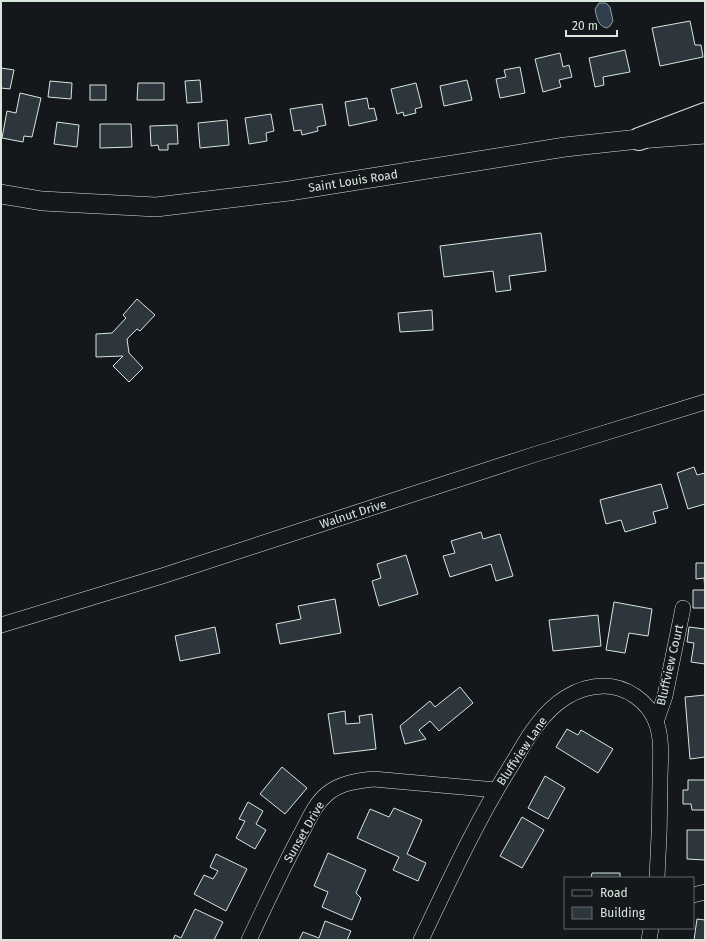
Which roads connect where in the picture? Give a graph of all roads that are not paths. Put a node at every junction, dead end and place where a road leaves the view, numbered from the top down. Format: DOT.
graph roads {
  1 [pos="705,114"];
  2 [pos="705,134"];
  3 [pos="639,139"];
  4 [pos="1,194"];
  5 [pos="705,402"];
  6 [pos="683,608"];
  7 [pos="1,625"];
  8 [pos="656,722"];
  9 [pos="496,790"];
  10 [pos="657,877"];
  11 [pos="705,892"];
  12 [pos="694,895"];
  13 [pos="651,929"];
  14 [pos="249,940"];
  15 [pos="421,940"];
  16 [pos="649,940"];
  1 -- 3 [label="main road"];
  2 -- 3 [label="street, Saint Louis Road"];
  3 -- 4 [label="street, Saint Louis Road"];
  5 -- 7 [label="street, Walnut Drive"];
  6 -- 8 [label="street, Bluffview Court"];
  8 -- 9 [label="street, Bluffview Lane"];
  8 -- 10 [label="street, Bluffview Lane"];
  9 -- 14 [label="street, Sunset Drive"];
  9 -- 15 [label="street, Bluffview Lane"];
  11 -- 12 [label="street"];
  13 -- 16 [label="street"];
}
